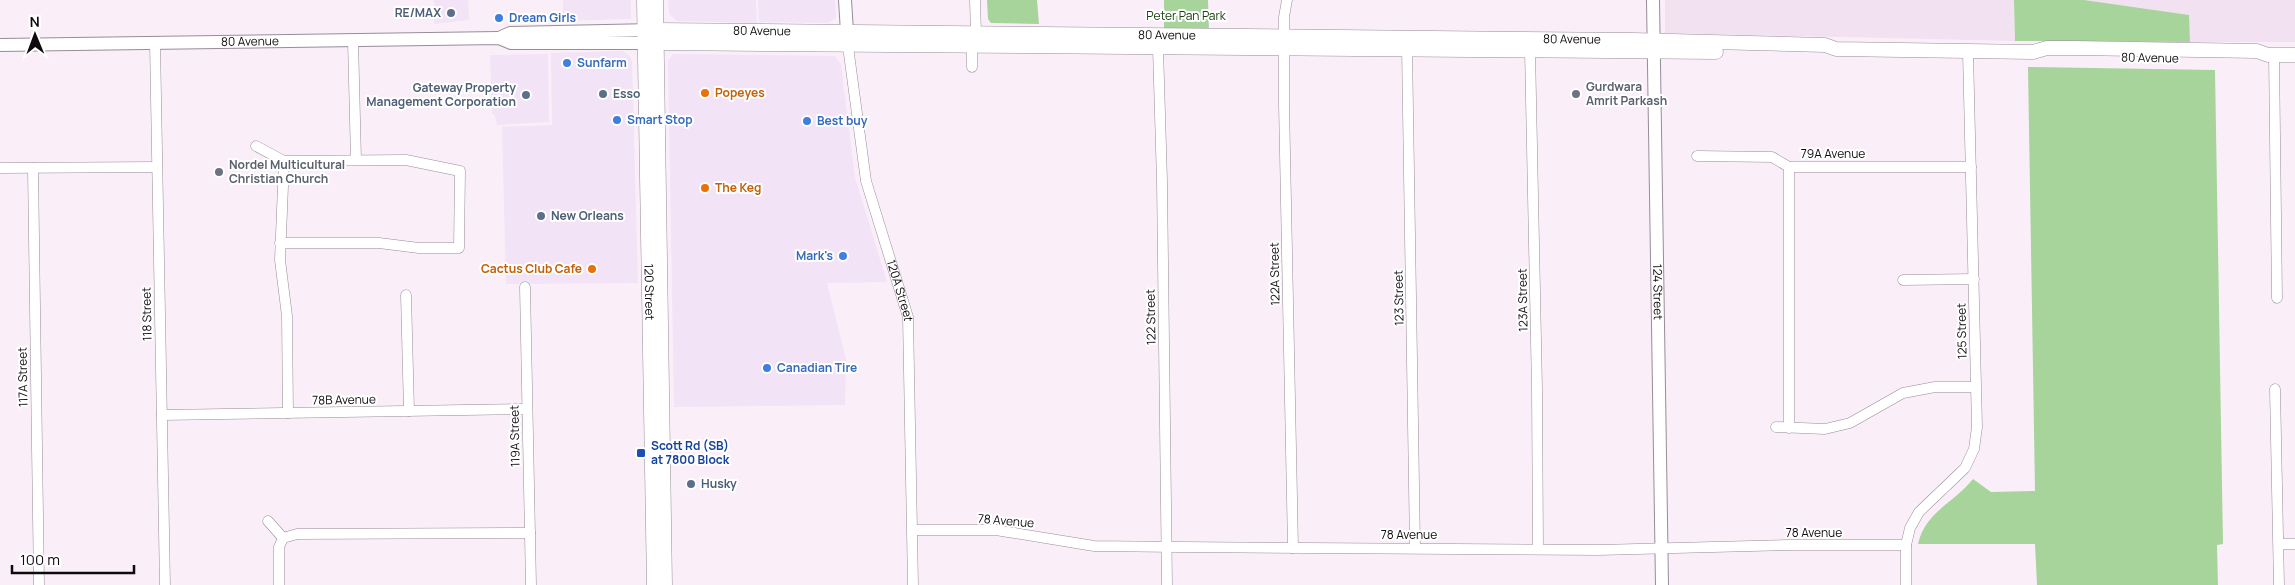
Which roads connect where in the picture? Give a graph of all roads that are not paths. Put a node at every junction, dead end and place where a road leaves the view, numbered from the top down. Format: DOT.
graph roads {
  1 [pos="644,0"];
  2 [pos="656,0"];
  3 [pos="846,0"];
  4 [pos="975,0"];
  5 [pos="1287,0"];
  6 [pos="1653,0"];
  7 [pos="651,36"];
  8 [pos="847,38"];
  9 [pos="1440,39"];
  10 [pos="353,40"];
  11 [pos="974,40"];
  12 [pos="1564,40"];
  13 [pos="1284,42"];
  14 [pos="155,43"];
  15 [pos="0,45"];
  16 [pos="1654,47"];
  17 [pos="1158,48"];
  18 [pos="1407,48"];
  19 [pos="1530,50"];
  20 [pos="1968,52"];
  21 [pos="2271,55"];
  22 [pos="2295,55"];
  23 [pos="972,67"];
  24 [pos="256,146"];
  25 [pos="1698,156"];
  26 [pos="356,160"];
  27 [pos="284,161"];
  28 [pos="157,167"];
  29 [pos="1789,167"];
  30 [pos="1971,167"];
  31 [pos="0,168"];
  32 [pos="33,168"];
  33 [pos="280,243"];
  34 [pos="1974,279"];
  35 [pos="1903,280"];
  36 [pos="525,287"];
  37 [pos="406,295"];
  38 [pos="2277,298"];
  39 [pos="1975,387"];
  40 [pos="2275,389"];
  41 [pos="527,410"];
  42 [pos="409,411"];
  43 [pos="288,413"];
  44 [pos="162,415"];
  45 [pos="1776,427"];
  46 [pos="1789,428"];
  47 [pos="657,447"];
  48 [pos="268,521"];
  49 [pos="913,530"];
  50 [pos="530,533"];
  51 [pos="283,538"];
  52 [pos="2279,544"];
  53 [pos="2295,544"];
  54 [pos="1906,545"];
  55 [pos="1167,547"];
  56 [pos="1293,548"];
  57 [pos="1416,548"];
  58 [pos="1538,548"];
  59 [pos="1661,549"];
  60 [pos="39,585"];
  61 [pos="165,585"];
  62 [pos="279,585"];
  63 [pos="531,585"];
  64 [pos="654,585"];
  65 [pos="665,585"];
  66 [pos="913,585"];
  67 [pos="1168,585"];
  68 [pos="1662,585"];
  69 [pos="1906,585"];
  70 [pos="2279,585"];
  1 -- 7 [label="main road, 120 Street"];
  2 -- 7 [label="main road, 120 Street"];
  3 -- 8 [label="street, 120A Street"];
  4 -- 11 [label="street"];
  5 -- 13 [label="street, 122A Street"];
  6 -- 16 [label="street, 124 Street"];
  7 -- 8 [label="main road, 80 Avenue"];
  7 -- 10 [label="street, 80 Avenue"];
  7 -- 47 [label="main road, 120 Street"];
  7 -- 47 [label="main road, 120 Street"];
  8 -- 11 [label="main road, 80 Avenue"];
  8 -- 11 [label="main road, 80 Avenue"];
  8 -- 49 [label="street, 120A Street"];
  9 -- 12 [label="main road, 80 Avenue"];
  9 -- 13 [label="main road, 80 Avenue"];
  9 -- 18 [label="main road"];
  10 -- 14 [label="street, 80 Avenue"];
  10 -- 26 [label="street"];
  11 -- 13 [label="main road, 80 Avenue"];
  11 -- 17 [label="main road, 80 Avenue"];
  11 -- 23 [label="street"];
  12 -- 16 [label="main road, 80 Avenue"];
  12 -- 19 [label="main road"];
  13 -- 17 [label="main road, 80 Avenue"];
  13 -- 18 [label="main road, 80 Avenue"];
  13 -- 56 [label="street, 122A Street"];
  14 -- 15 [label="street, 80 Avenue"];
  14 -- 28 [label="street, 118 Street"];
  16 -- 19 [label="main road, 80 Avenue"];
  16 -- 20 [label="main road, 80 Avenue"];
  16 -- 59 [label="street, 124 Street"];
  17 -- 55 [label="street, 122 Street"];
  18 -- 19 [label="main road, 80 Avenue"];
  18 -- 57 [label="street, 123 Street"];
  19 -- 58 [label="street, 123A Street"];
  20 -- 21 [label="main road, 80 Avenue"];
  20 -- 30 [label="street, 125 Street"];
  21 -- 22 [label="main road, 80 Avenue"];
  21 -- 38 [label="street"];
  24 -- 27 [label="street"];
  25 -- 29 [label="street, 79A Avenue"];
  26 -- 27 [label="street"];
  26 -- 33 [label="street"];
  27 -- 33 [label="street"];
  28 -- 32 [label="street"];
  28 -- 44 [label="street, 118 Street"];
  29 -- 30 [label="street, 79A Avenue"];
  29 -- 46 [label="street"];
  30 -- 34 [label="street, 125 Street"];
  31 -- 32 [label="street"];
  32 -- 60 [label="street, 117A Street"];
  33 -- 43 [label="street"];
  34 -- 35 [label="street"];
  34 -- 39 [label="street, 125 Street"];
  36 -- 41 [label="street, 119A Street"];
  37 -- 42 [label="street"];
  39 -- 46 [label="street"];
  39 -- 54 [label="street, 125 Street"];
  40 -- 52 [label="street"];
  41 -- 42 [label="street, 78B Avenue"];
  41 -- 50 [label="street, 119A Street"];
  42 -- 43 [label="street, 78B Avenue"];
  43 -- 44 [label="street, 78B Avenue"];
  44 -- 61 [label="street, 118 Street"];
  45 -- 46 [label="street"];
  47 -- 64 [label="main road, 120 Street"];
  47 -- 65 [label="main road, 120 Street"];
  48 -- 51 [label="street"];
  49 -- 55 [label="street, 78 Avenue"];
  49 -- 66 [label="street, 120A Street"];
  50 -- 51 [label="street"];
  50 -- 63 [label="street, 119A Street"];
  51 -- 62 [label="street"];
  52 -- 53 [label="street"];
  52 -- 70 [label="street"];
  54 -- 59 [label="street, 78 Avenue"];
  54 -- 69 [label="street, 125 Street"];
  55 -- 56 [label="street, 78 Avenue"];
  55 -- 67 [label="street, 122 Street"];
  56 -- 57 [label="street, 78 Avenue"];
  57 -- 58 [label="street, 78 Avenue"];
  58 -- 59 [label="street, 78 Avenue"];
  59 -- 68 [label="street, 124 Street"];
}
